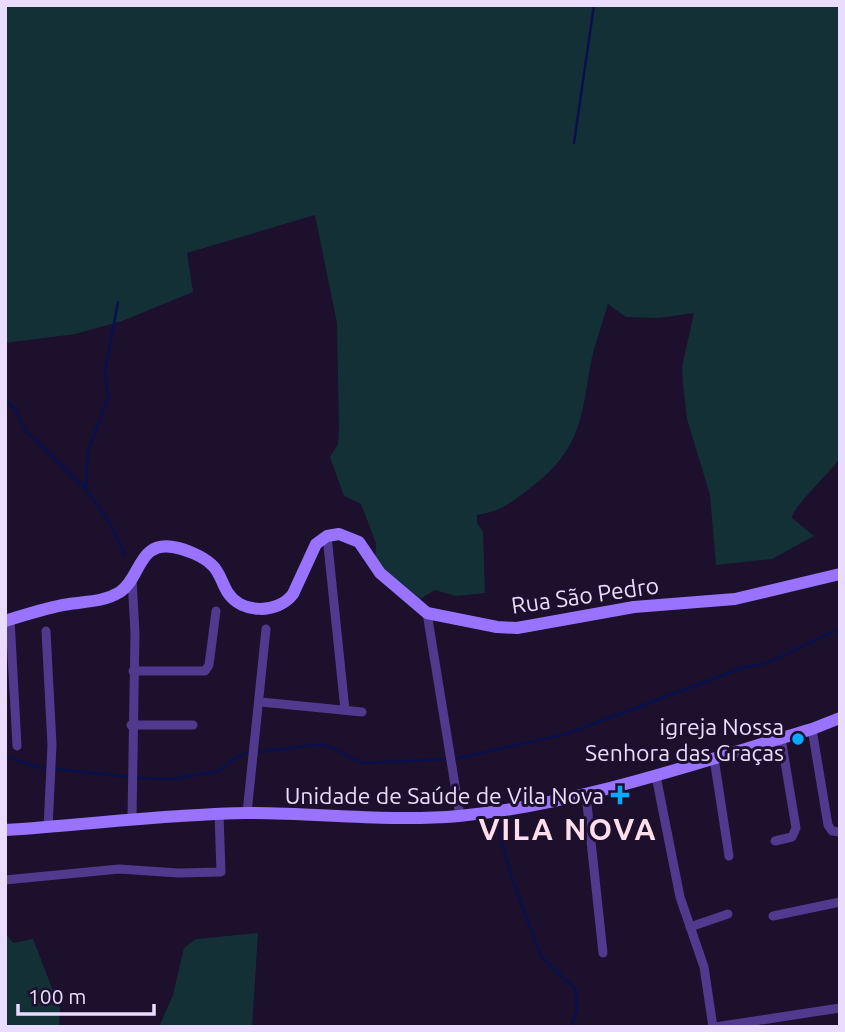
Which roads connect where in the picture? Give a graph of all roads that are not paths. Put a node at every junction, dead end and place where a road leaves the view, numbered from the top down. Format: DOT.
graph roads {
  1 [pos="327,536"];
  2 [pos="840,574"];
  3 [pos="132,579"];
  4 [pos="216,611"];
  5 [pos="427,613"];
  6 [pos="8,620"];
  7 [pos="266,629"];
  8 [pos="46,632"];
  9 [pos="133,671"];
  10 [pos="261,702"];
  11 [pos="345,710"];
  12 [pos="362,712"];
  13 [pos="840,718"];
  14 [pos="131,725"];
  15 [pos="192,725"];
  16 [pos="812,729"];
  17 [pos="781,738"];
  18 [pos="17,746"];
  19 [pos="714,758"];
  20 [pos="656,776"];
  21 [pos="586,795"];
  22 [pos="247,813"];
  23 [pos="219,814"];
  24 [pos="460,816"];
  25 [pos="132,818"];
  26 [pos="48,828"];
  27 [pos="5,830"];
  28 [pos="840,832"];
  29 [pos="775,841"];
  30 [pos="729,856"];
  31 [pos="5,880"];
  32 [pos="840,902"];
  33 [pos="728,914"];
  34 [pos="773,916"];
  35 [pos="690,927"];
  36 [pos="603,953"];
  37 [pos="840,1008"];
  38 [pos="714,1027"];
  1 -- 3 [label="street"];
  1 -- 5 [label="street, Rua São Pedro"];
  1 -- 11 [label="street"];
  2 -- 5 [label="street, Rua São Pedro"];
  3 -- 6 [label="street"];
  3 -- 9 [label="street"];
  4 -- 9 [label="street"];
  5 -- 24 [label="street"];
  6 -- 18 [label="street"];
  7 -- 10 [label="street"];
  8 -- 26 [label="street"];
  9 -- 14 [label="street"];
  10 -- 11 [label="street"];
  10 -- 22 [label="street"];
  11 -- 12 [label="street"];
  13 -- 16 [label="street"];
  14 -- 15 [label="street"];
  14 -- 25 [label="street"];
  16 -- 17 [label="street"];
  16 -- 28 [label="street"];
  17 -- 19 [label="street"];
  17 -- 29 [label="street"];
  19 -- 20 [label="street"];
  19 -- 30 [label="street"];
  20 -- 21 [label="street"];
  20 -- 35 [label="street"];
  21 -- 24 [label="street"];
  21 -- 36 [label="street"];
  22 -- 23 [label="street"];
  22 -- 24 [label="street"];
  23 -- 25 [label="street"];
  23 -- 31 [label="street"];
  25 -- 26 [label="street"];
  26 -- 27 [label="street"];
  32 -- 34 [label="street"];
  33 -- 35 [label="street"];
  35 -- 38 [label="street"];
  37 -- 38 [label="street"];
}
